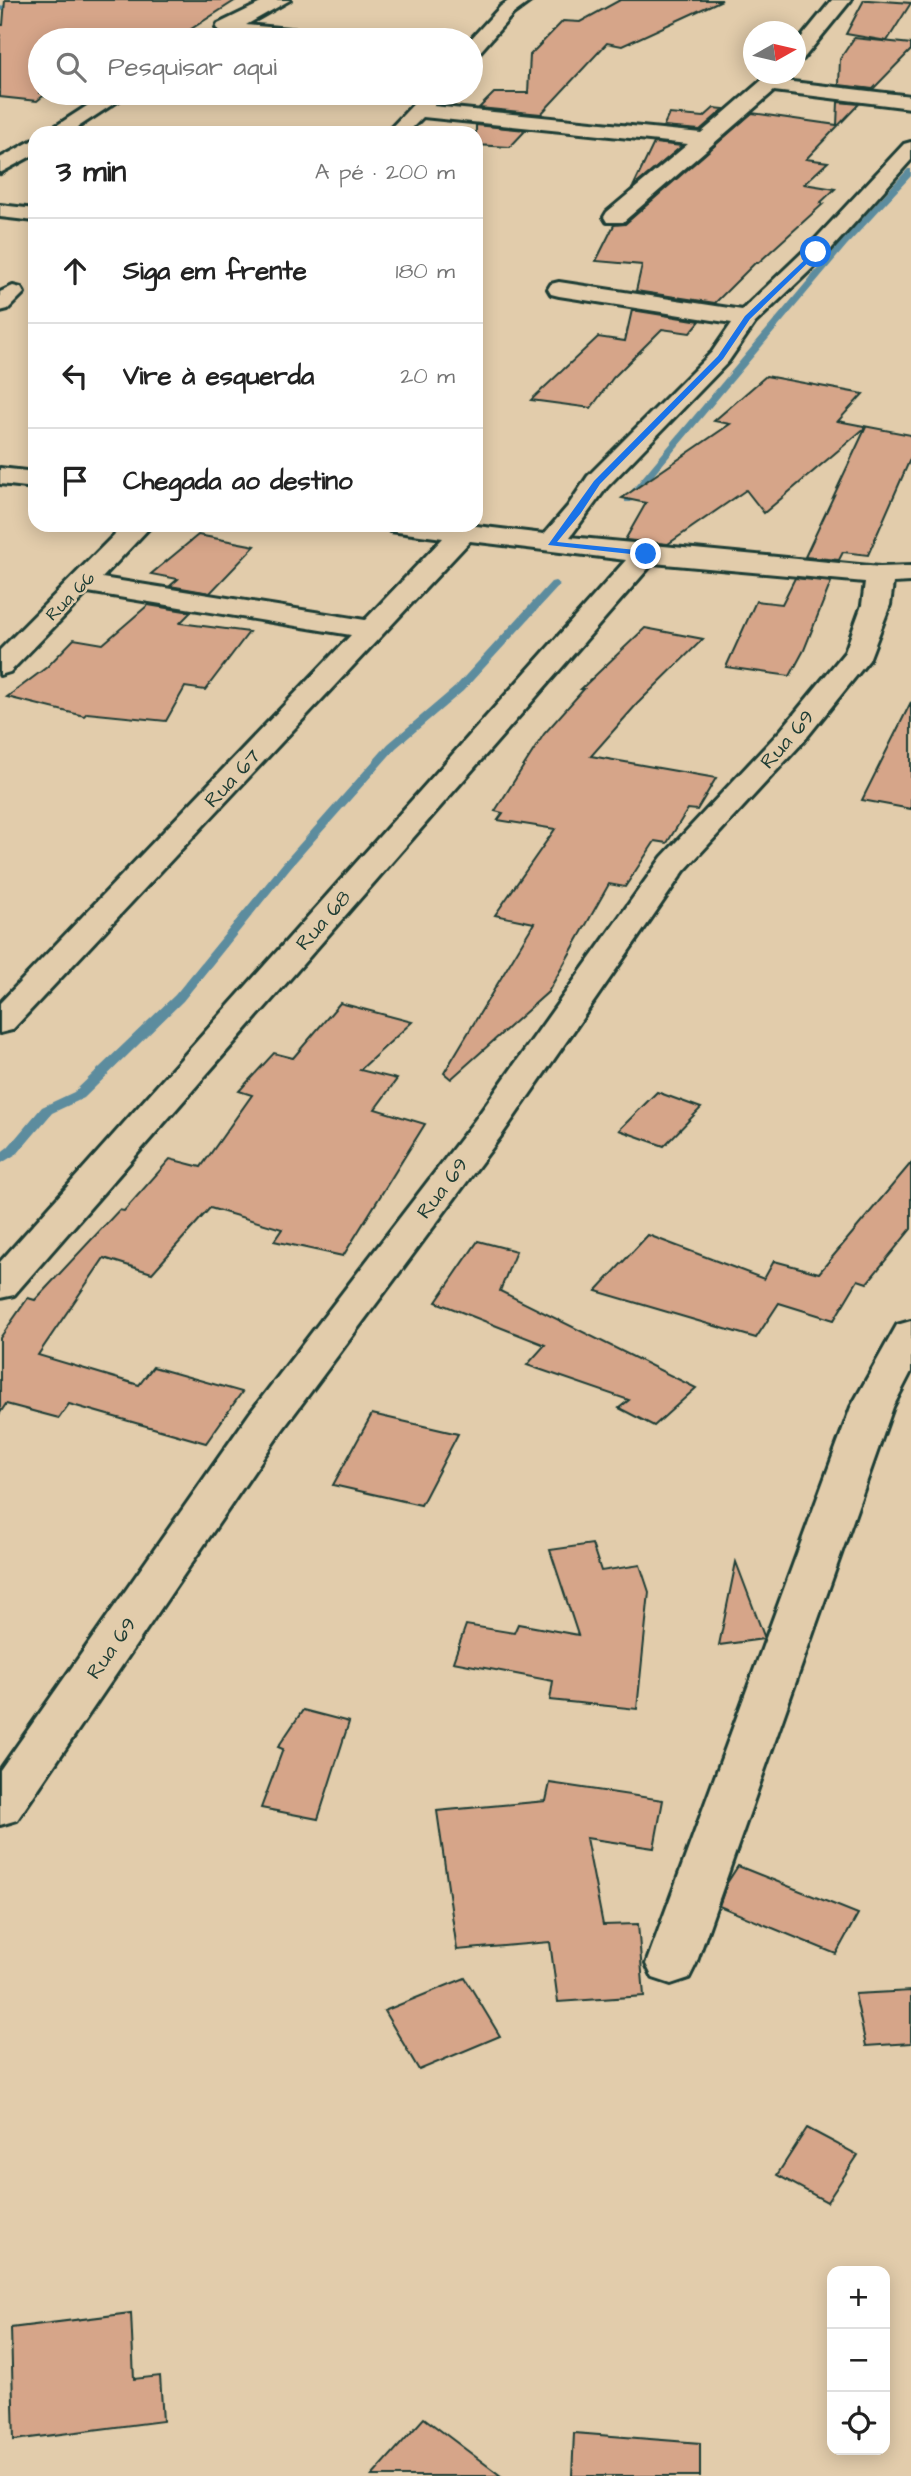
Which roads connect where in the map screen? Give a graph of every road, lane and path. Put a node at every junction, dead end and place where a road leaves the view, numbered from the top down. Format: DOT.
graph roads {
  1 [pos="281,0"];
  2 [pos="523,0"];
  3 [pos="842,0"];
  4 [pos="225,28"];
  5 [pos="483,37"];
  6 [pos="806,43"];
  7 [pos="769,84"];
  8 [pos="805,84"];
  9 [pos="911,102"];
  10 [pos="101,105"];
  11 [pos="425,105"];
  12 [pos="420,111"];
  13 [pos="67,126"];
  14 [pos="404,126"];
  15 [pos="705,140"];
  16 [pos="911,148"];
  17 [pos="28,149"];
  18 [pos="0,166"];
  19 [pos="0,211"];
  20 [pos="28,214"];
  21 [pos="615,217"];
  22 [pos="559,289"];
  23 [pos="747,318"];
  24 [pos="0,476"];
  25 [pos="28,479"];
  26 [pos="132,532"];
  27 [pos="455,532"];
  28 [pos="463,533"];
  29 [pos="551,543"];
  30 [pos="646,554"];
  31 [pos="902,573"];
  32 [pos="83,583"];
  33 [pos="372,630"];
  34 [pos="0,666"];
  35 [pos="0,1023"];
  36 [pos="0,1286"];
  37 [pos="911,1334"];
  38 [pos="0,1807"];
  39 [pos="671,1964"];
  1 -- 4 [label="street"];
  2 -- 5 [label="street"];
  3 -- 6 [label="street"];
  7 -- 15 [label="street"];
  8 -- 9 [label="street"];
  10 -- 13 [label="street"];
  11 -- 12 [label="street"];
  12 -- 14 [label="street"];
  12 -- 15 [label="street"];
  15 -- 21 [label="street"];
  16 -- 23 [label="street"];
  17 -- 18 [label="street"];
  19 -- 20 [label="street"];
  22 -- 23 [label="street"];
  23 -- 29 [label="street"];
  24 -- 25 [label="street"];
  26 -- 32 [label="street, Rua 66"];
  27 -- 28 [label="street"];
  28 -- 29 [label="street"];
  28 -- 33 [label="street, Rua 67"];
  29 -- 30 [label="street"];
  30 -- 31 [label="street"];
  30 -- 36 [label="street, Rua 68"];
  31 -- 38 [label="street, Rua 69"];
  32 -- 33 [label="street"];
  32 -- 34 [label="street, Rua 66"];
  33 -- 35 [label="street, Rua 67"];
  37 -- 39 [label="street"];
}
